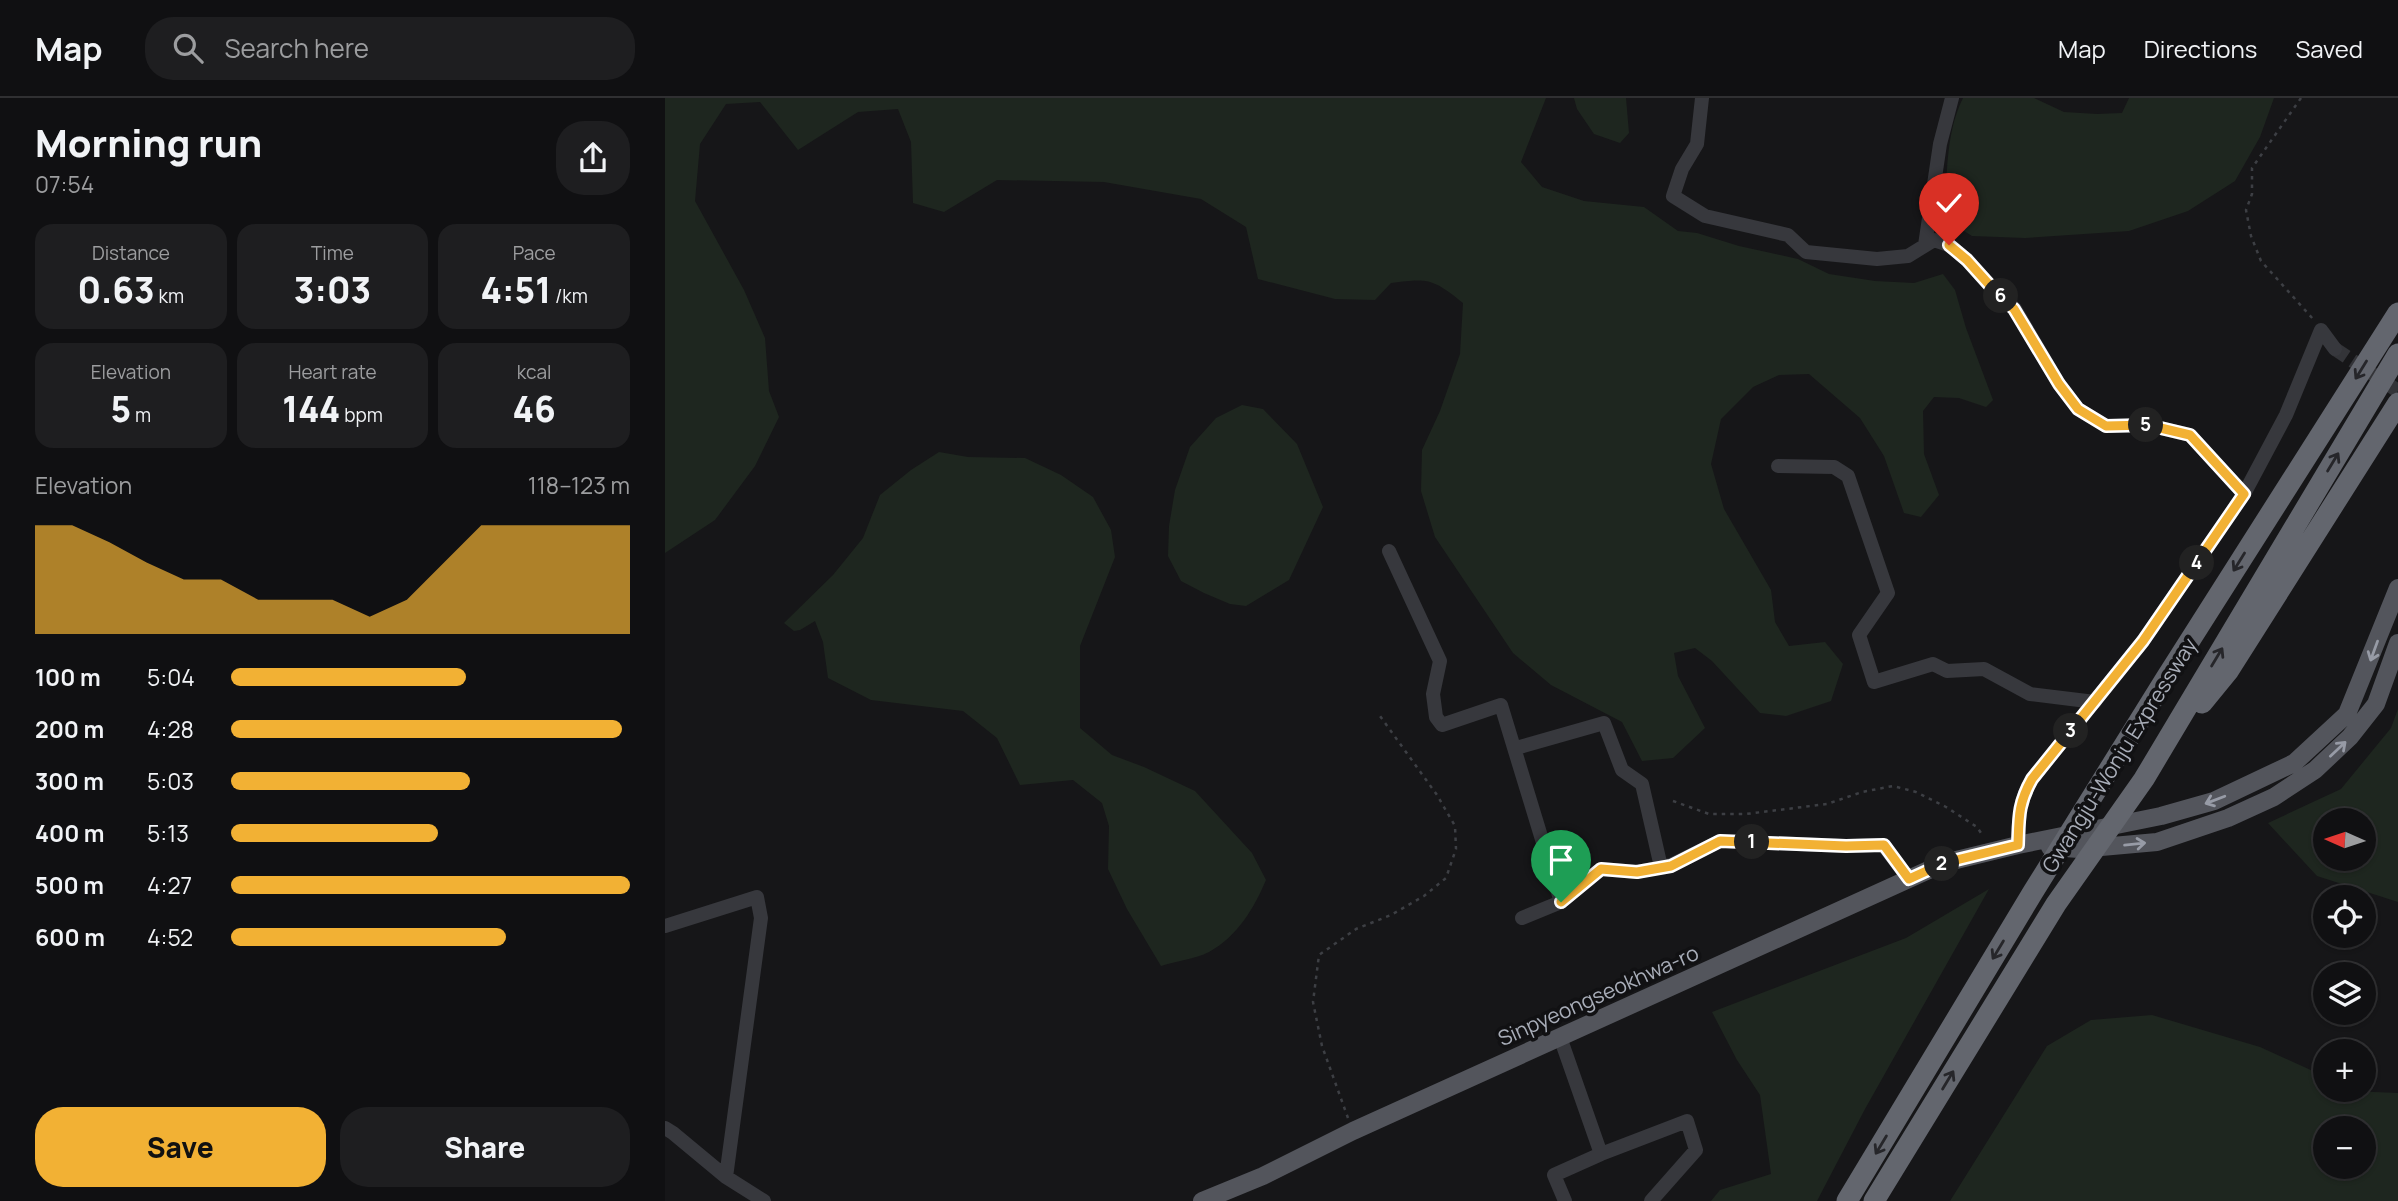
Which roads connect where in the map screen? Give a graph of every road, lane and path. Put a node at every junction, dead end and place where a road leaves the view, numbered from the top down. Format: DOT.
graph roads {
  1 [pos="1702,98"];
  2 [pos="1952,98"];
  3 [pos="2301,98"];
  4 [pos="1925,245"];
  5 [pos="2398,313"];
  6 [pos="2321,330"];
  7 [pos="2335,349"];
  8 [pos="2398,354"];
  9 [pos="2398,403"];
  10 [pos="1778,466"];
  11 [pos="2244,494"];
  12 [pos="1389,551"];
  13 [pos="2398,588"];
  14 [pos="2398,643"];
  15 [pos="2095,702"];
  16 [pos="1380,716"];
  17 [pos="1515,748"];
  18 [pos="2158,756"];
  19 [pos="1673,801"];
  20 [pos="1985,839"];
  21 [pos="2018,845"];
  22 [pos="1661,867"];
  23 [pos="1909,879"];
  24 [pos="1561,902"];
  25 [pos="1522,919"];
  26 [pos="665,926"];
  27 [pos="1560,1037"];
  28 [pos="665,1128"];
  29 [pos="1353,1131"];
  30 [pos="1601,1154"];
  31 [pos="726,1177"];
  32 [pos="764,1201"];
  33 [pos="1202,1201"];
  34 [pos="1565,1201"];
  35 [pos="1651,1201"];
  36 [pos="1847,1201"];
  37 [pos="1874,1201"];
  1 -- 4 [label="street"];
  2 -- 4 [label="street"];
  3 -- 6 [label="path"];
  4 -- 11 [label="street"];
  5 -- 36 [label="highway, Gwangju-Wonju Expressway, one-way"];
  6 -- 7 [label="street"];
  6 -- 11 [label="street"];
  18 -- 8 [label="highway, Gwangju-Wonju Expressway, one-way"];
  9 -- 18 [label="highway"];
  10 -- 15 [label="street"];
  11 -- 15 [label="street"];
  12 -- 17 [label="street"];
  13 -- 21 [label="main road, Sinpyeongseokhwa-ro, one-way"];
  21 -- 14 [label="main road, Sinpyeongseokhwa-ro, one-way"];
  15 -- 21 [label="street"];
  16 -- 29 [label="path"];
  17 -- 22 [label="street"];
  17 -- 24 [label="street"];
  37 -- 18 [label="highway, Gwangju-Wonju Expressway, one-way"];
  19 -- 20 [label="path"];
  21 -- 23 [label="main road, Sinpyeongseokhwa-ro"];
  22 -- 23 [label="street"];
  22 -- 24 [label="street"];
  23 -- 27 [label="main road, Sinpyeongseokhwa-ro"];
  24 -- 25 [label="street"];
  26 -- 31 [label="street"];
  27 -- 29 [label="main road, Sinpyeongseokhwa-ro"];
  27 -- 30 [label="street"];
  28 -- 31 [label="street"];
  29 -- 33 [label="main road, Sinpyeongseokhwa-ro"];
  30 -- 34 [label="street"];
  30 -- 35 [label="street"];
  31 -- 32 [label="street"];
}
